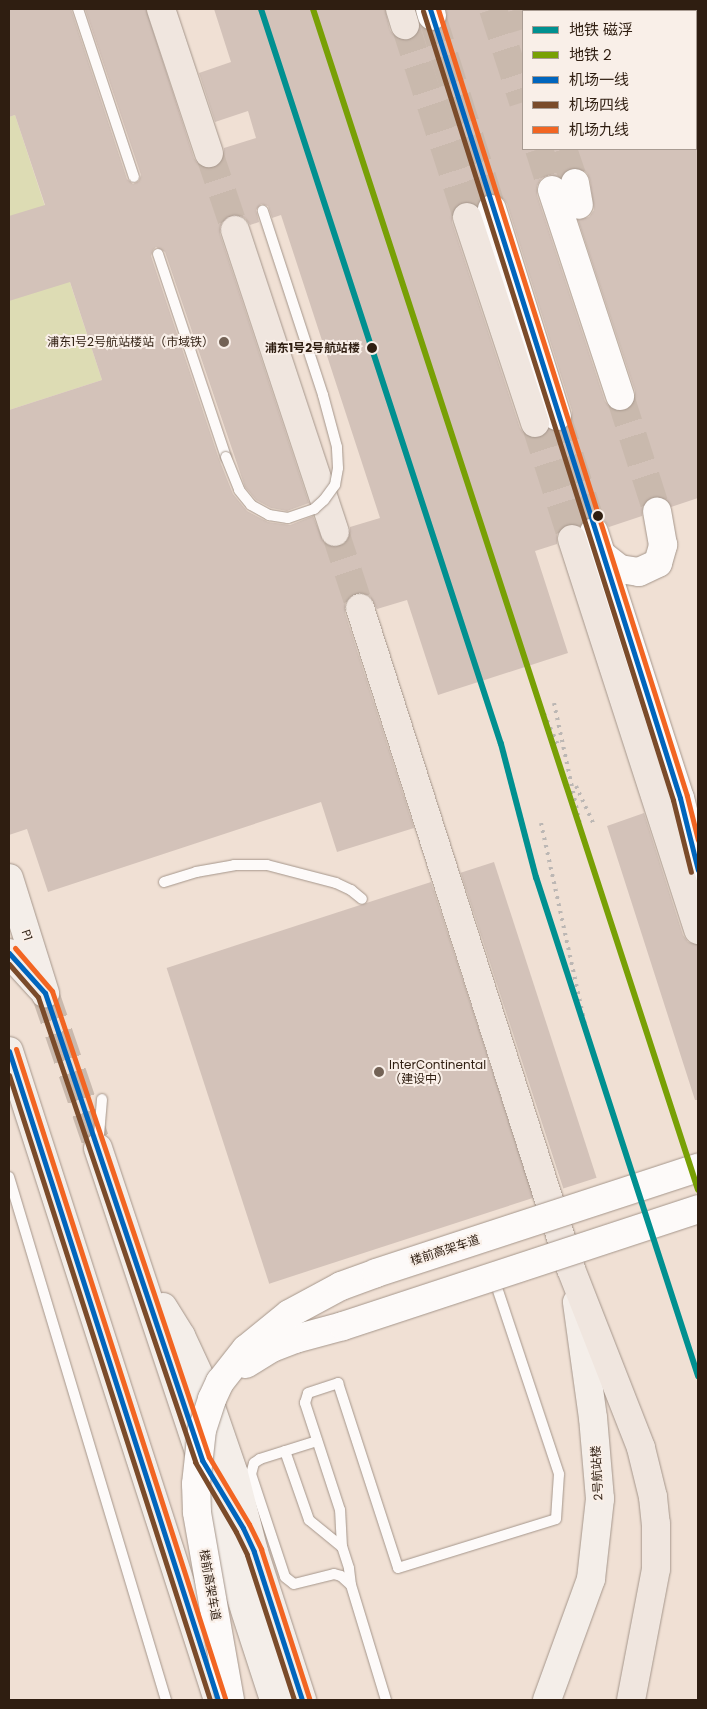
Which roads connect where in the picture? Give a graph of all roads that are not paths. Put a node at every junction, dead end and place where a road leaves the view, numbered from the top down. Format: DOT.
graph roads {
  1 [pos="78,9"];
  2 [pos="160,9"];
  3 [pos="209,153"];
  4 [pos="134,177"];
  5 [pos="569,193"];
  6 [pos="263,210"];
  7 [pos="479,213"];
  8 [pos="235,230"];
  9 [pos="158,254"];
  10 [pos="620,396"];
  11 [pos="546,419"];
  12 [pos="657,512"];
  13 [pos="335,532"];
  14 [pos="589,542"];
  15 [pos="360,608"];
  16 [pos="698,870"];
  17 [pos="9,878"];
  18 [pos="164,882"];
  19 [pos="362,899"];
  20 [pos="698,930"];
  21 [pos="9,953"];
  22 [pos="9,1050"];
  23 [pos="102,1099"];
  24 [pos="98,1148"];
  25 [pos="698,1168"];
  26 [pos="9,1177"];
  27 [pos="698,1209"];
  28 [pos="137,1263"];
  29 [pos="571,1269"];
  30 [pos="498,1291"];
  31 [pos="220,1382"];
  32 [pos="317,1440"];
  33 [pos="285,1451"];
  34 [pos="202,1460"];
  35 [pos="342,1546"];
  36 [pos="254,1552"];
  37 [pos="351,1585"];
  38 [pos="166,1700"];
  39 [pos="218,1700"];
  40 [pos="230,1700"];
  41 [pos="274,1700"];
  42 [pos="302,1700"];
  43 [pos="386,1700"];
  44 [pos="546,1700"];
  45 [pos="631,1700"];
  1 -- 4 [label="lane"];
  2 -- 3 [label="highway"];
  5 -- 10 [label="street"];
  6 -- 9 [label="lane, bridge"];
  7 -- 11 [label="highway"];
  8 -- 13 [label="highway"];
  12 -- 14 [label="street"];
  14 -- 16 [label="street"];
  14 -- 20 [label="highway"];
  15 -- 29 [label="highway"];
  17 -- 21 [label="main road, P1"];
  18 -- 19 [label="lane"];
  22 -- 39 [label="main road"];
  23 -- 24 [label="lane"];
  24 -- 28 [label="main road"];
  25 -- 31 [label="street, 楼前高架车道, bridge"];
  26 -- 38 [label="lane"];
  27 -- 31 [label="street, bridge"];
  28 -- 34 [label="main road"];
  28 -- 36 [label="main road"];
  29 -- 44 [label="main road, 2号航站楼"];
  29 -- 45 [label="highway"];
  30 -- 32 [label="lane"];
  31 -- 40 [label="street, 楼前高架车道, bridge"];
  32 -- 33 [label="lane"];
  32 -- 35 [label="lane"];
  33 -- 35 [label="lane"];
  33 -- 37 [label="lane"];
  34 -- 36 [label="main road"];
  34 -- 41 [label="main road"];
  35 -- 37 [label="lane"];
  36 -- 42 [label="main road"];
  37 -- 43 [label="lane"];
}
